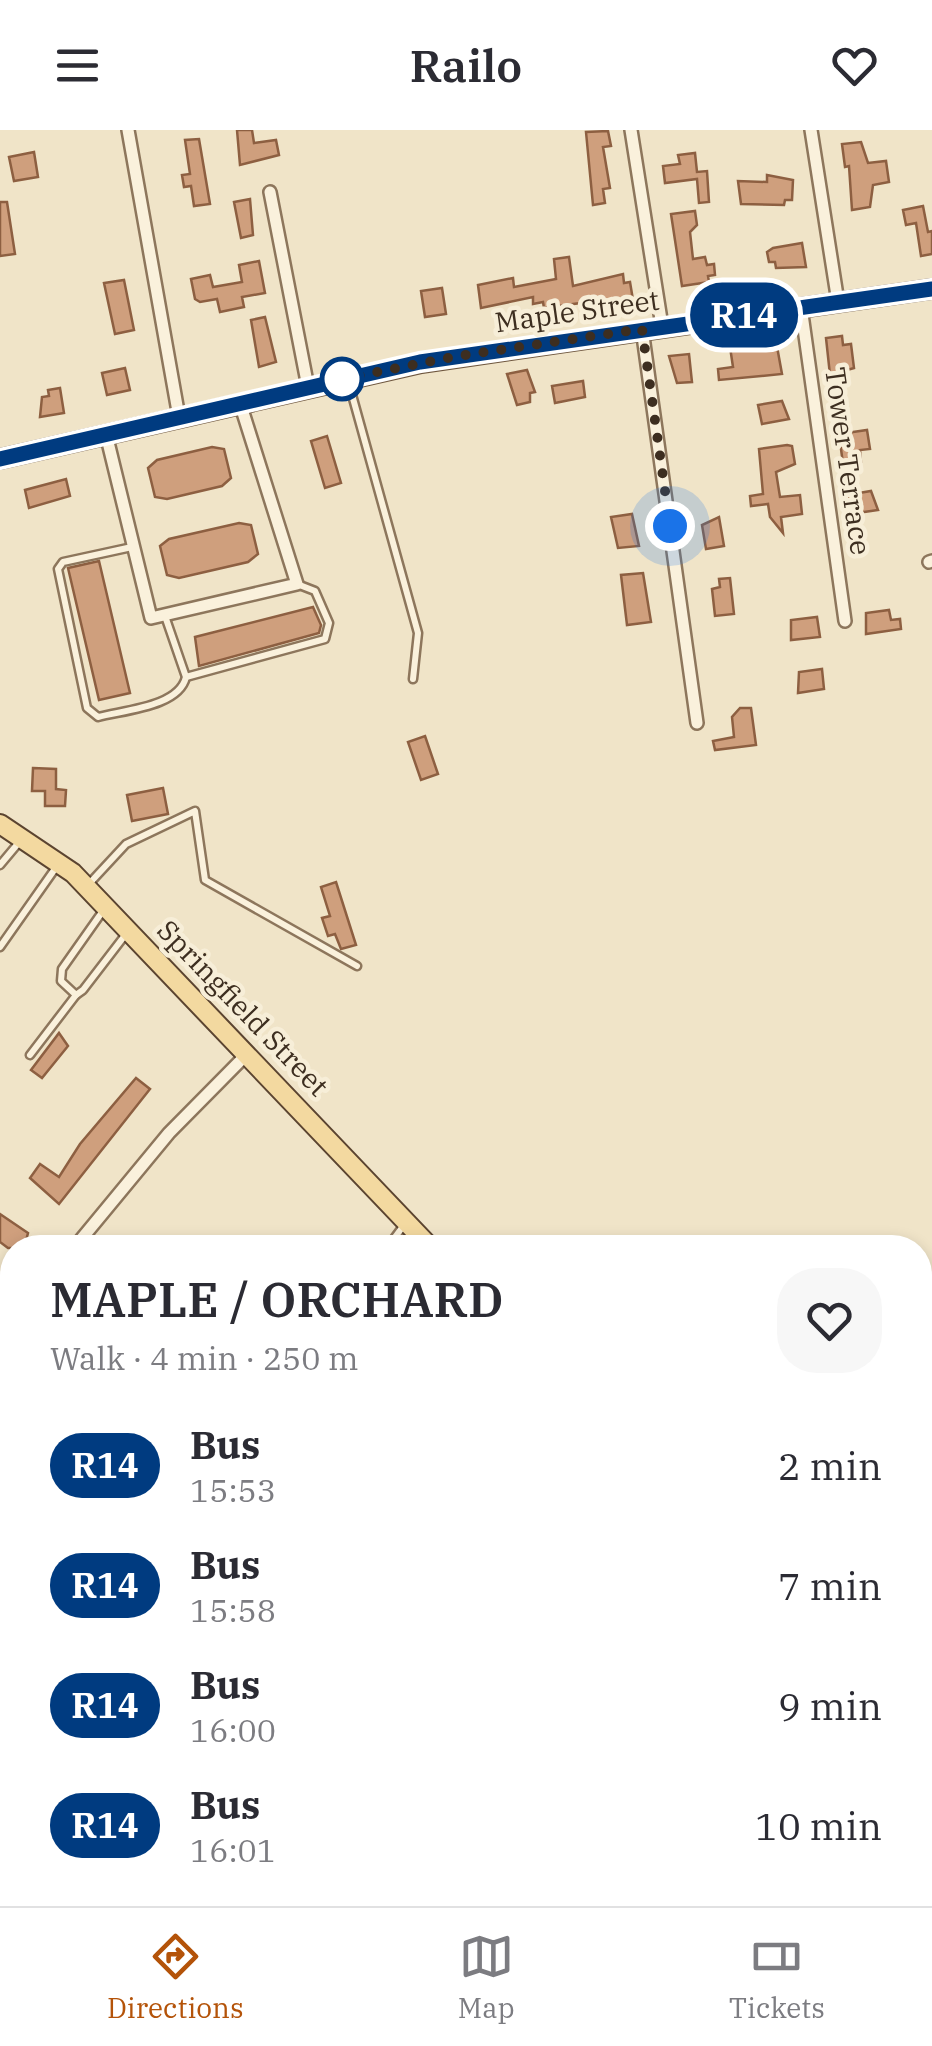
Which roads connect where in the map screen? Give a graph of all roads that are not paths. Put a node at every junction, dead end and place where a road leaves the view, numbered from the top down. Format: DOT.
graph roads {
  1 [pos="128,130"];
  2 [pos="631,130"];
  3 [pos="812,130"];
  4 [pos="270,192"];
  5 [pos="932,289"];
  6 [pos="838,302"];
  7 [pos="801,307"];
  8 [pos="662,326"];
  9 [pos="642,329"];
  10 [pos="347,378"];
  11 [pos="308,387"];
  12 [pos="240,403"];
  13 [pos="179,416"];
  14 [pos="106,434"];
  15 [pos="0,460"];
  16 [pos="134,547"];
  17 [pos="297,584"];
  18 [pos="164,614"];
  19 [pos="845,621"];
  20 [pos="186,676"];
  21 [pos="412,679"];
  22 [pos="697,723"];
  23 [pos="0,824"];
  24 [pos="23,837"];
  25 [pos="60,862"];
  26 [pos="0,866"];
  27 [pos="86,887"];
  28 [pos="106,906"];
  29 [pos="129,930"];
  30 [pos="0,947"];
  31 [pos="357,966"];
  32 [pos="76,995"];
  33 [pos="248,1053"];
  34 [pos="30,1055"];
  35 [pos="406,1222"];
  36 [pos="85,1235"];
  37 [pos="396,1235"];
  38 [pos="418,1235"];
  1 -- 13 [label="street"];
  2 -- 8 [label="street"];
  3 -- 6 [label="street"];
  4 -- 11 [label="street"];
  5 -- 6 [label="main road, Maple Street"];
  6 -- 7 [label="main road, Maple Street"];
  7 -- 8 [label="main road, Maple Street"];
  7 -- 19 [label="street, Tower Terrace"];
  8 -- 9 [label="main road, Maple Street"];
  9 -- 10 [label="main road, Maple Street"];
  9 -- 22 [label="street"];
  10 -- 11 [label="main road, Maple Street"];
  10 -- 21 [label="lane"];
  11 -- 12 [label="main road, Maple Street"];
  12 -- 13 [label="main road, Maple Street"];
  12 -- 17 [label="street"];
  13 -- 14 [label="main road, Maple Street"];
  14 -- 15 [label="main road, Maple Street"];
  14 -- 16 [label="street"];
  16 -- 18 [label="street"];
  16 -- 20 [label="lane"];
  17 -- 18 [label="street"];
  17 -- 20 [label="lane"];
  18 -- 20 [label="lane"];
  23 -- 24 [label="main road, Springfield Street"];
  24 -- 25 [label="main road, Springfield Street"];
  24 -- 26 [label="lane"];
  25 -- 27 [label="main road, Springfield Street"];
  25 -- 30 [label="lane"];
  27 -- 28 [label="main road, Springfield Street"];
  27 -- 31 [label="lane"];
  28 -- 29 [label="main road, Springfield Street"];
  28 -- 32 [label="lane"];
  29 -- 32 [label="lane"];
  29 -- 33 [label="main road, Springfield Street"];
  32 -- 34 [label="lane"];
  33 -- 35 [label="main road, Springfield Street"];
  33 -- 36 [label="street"];
  35 -- 37 [label="lane"];
  35 -- 38 [label="main road, Springfield Street"];
}
